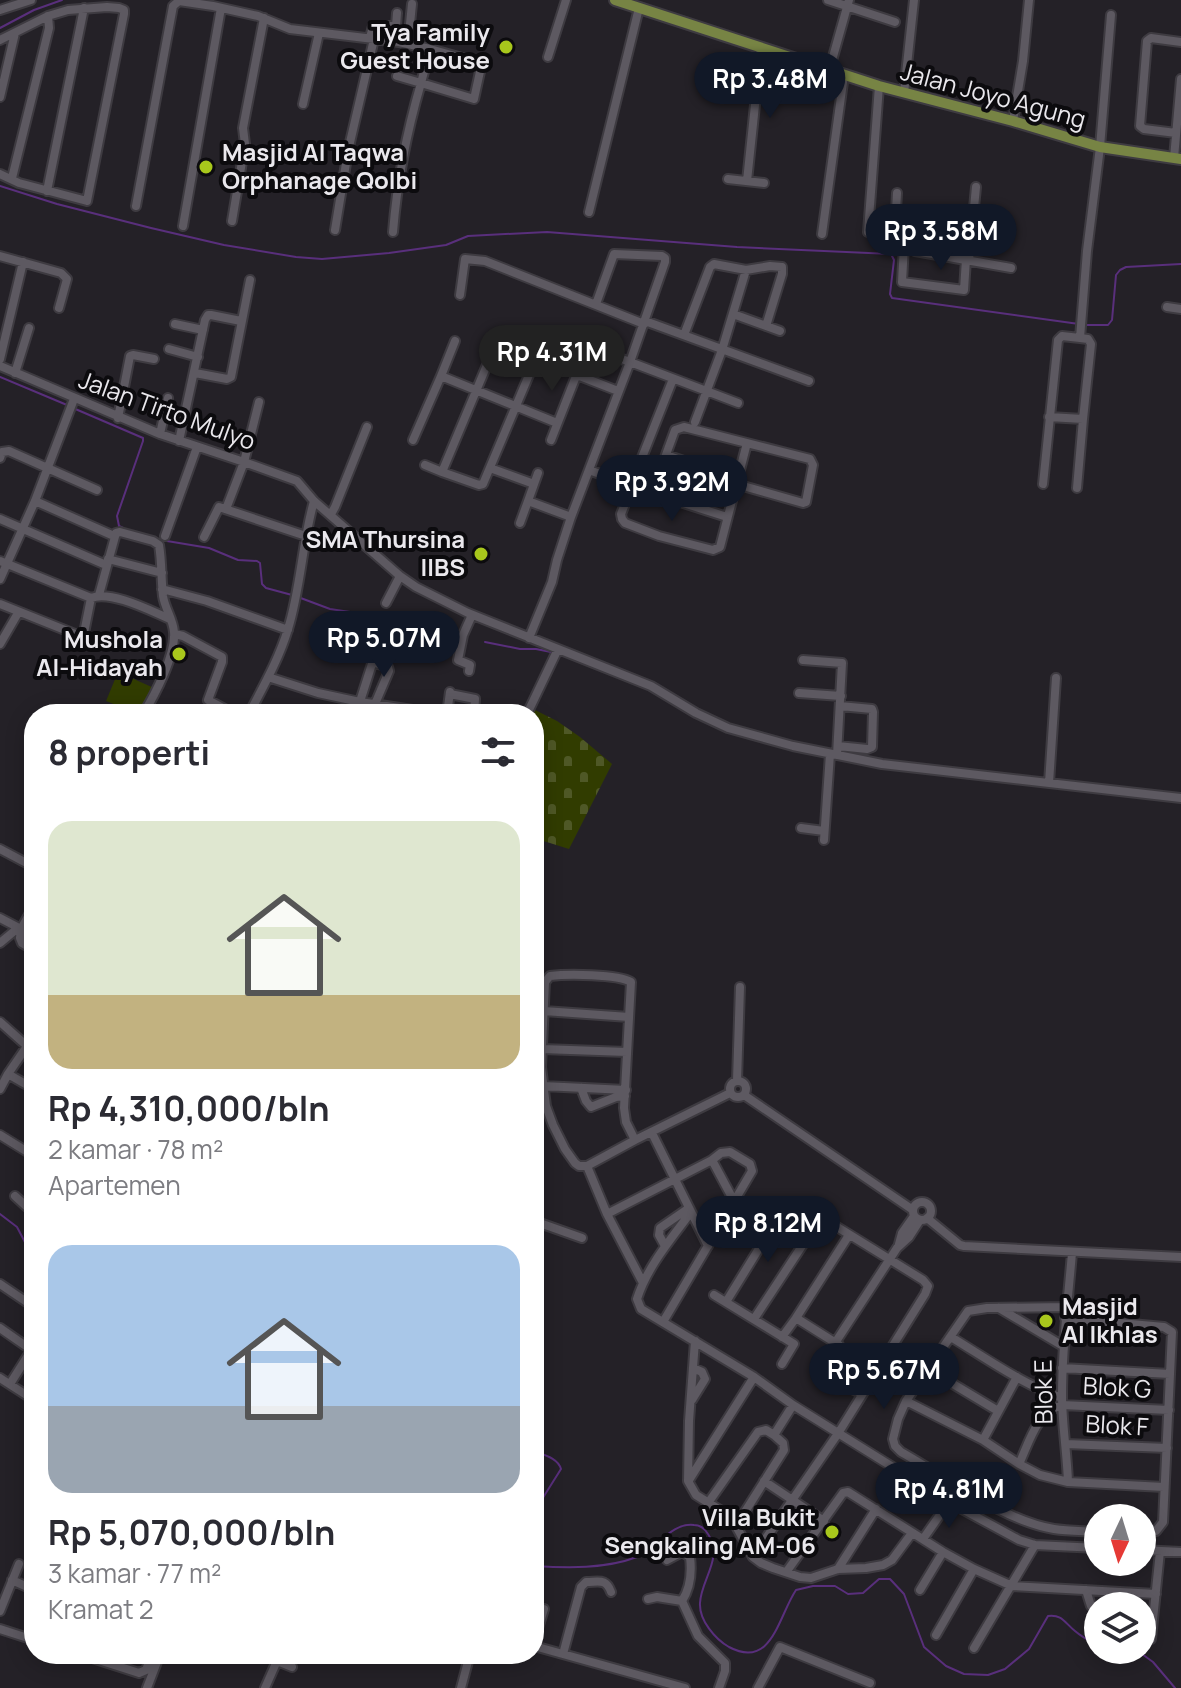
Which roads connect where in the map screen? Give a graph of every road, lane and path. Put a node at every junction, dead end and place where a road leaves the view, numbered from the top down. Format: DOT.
graph roads {
  1 [pos="31,0"];
  2 [pos="566,0"];
  3 [pos="615,0"];
  4 [pos="828,0"];
  5 [pos="914,0"];
  6 [pos="1029,0"];
  7 [pos="15,2"];
  8 [pos="848,3"];
  9 [pos="68,4"];
  10 [pos="412,4"];
  11 [pos="216,5"];
  12 [pos="84,8"];
  13 [pos="639,8"];
  14 [pos="0,10"];
  15 [pos="397,13"];
  16 [pos="1111,15"];
  17 [pos="48,16"];
  18 [pos="264,18"];
  19 [pos="895,22"];
  20 [pos="15,33"];
  21 [pos="319,33"];
  22 [pos="372,38"];
  23 [pos="0,40"];
  24 [pos="1181,42"];
  25 [pos="408,44"];
  26 [pos="761,48"];
  27 [pos="430,49"];
  28 [pos="548,57"];
  29 [pos="829,71"];
  30 [pos="844,75"];
  31 [pos="397,76"];
  32 [pos="1181,79"];
  33 [pos="421,83"];
  34 [pos="879,86"];
  35 [pos="904,93"];
  36 [pos="0,97"];
  37 [pos="303,104"];
  38 [pos="1013,121"];
  39 [pos="1176,133"];
  40 [pos="1100,147"];
  41 [pos="1177,158"];
  42 [pos="0,174"];
  43 [pos="12,178"];
  44 [pos="728,179"];
  45 [pos="747,181"];
  46 [pos="764,183"];
  47 [pos="976,187"];
  48 [pos="47,191"];
  49 [pos="897,193"];
  50 [pos="136,206"];
  51 [pos="896,211"];
  52 [pos="589,212"];
  53 [pos="973,220"];
  54 [pos="232,221"];
  55 [pos="183,226"];
  56 [pos="335,230"];
  57 [pos="393,232"];
  58 [pos="822,234"];
  59 [pos="894,234"];
  60 [pos="904,245"];
  61 [pos="0,256"];
  62 [pos="967,259"];
  63 [pos="23,262"];
  64 [pos="1011,268"];
  65 [pos="746,270"];
  66 [pos="250,280"];
  67 [pos="460,295"];
  68 [pos="596,304"];
  69 [pos="1167,307"];
  70 [pos="59,308"];
  71 [pos="1181,309"];
  72 [pos="733,314"];
  73 [pos="241,321"];
  74 [pos="644,322"];
  75 [pos="175,324"];
  76 [pos="766,326"];
  77 [pos="29,328"];
  78 [pos="1081,329"];
  79 [pos="203,330"];
  80 [pos="780,331"];
  81 [pos="684,335"];
  82 [pos="455,341"];
  83 [pos="169,349"];
  84 [pos="722,350"];
  85 [pos="492,353"];
  86 [pos="198,357"];
  87 [pos="0,359"];
  88 [pos="154,359"];
  89 [pos="630,362"];
  90 [pos="0,366"];
  91 [pos="15,373"];
  92 [pos="195,373"];
  93 [pos="529,375"];
  94 [pos="577,375"];
  95 [pos="441,376"];
  96 [pos="673,379"];
  97 [pos="809,381"];
  98 [pos="476,390"];
  99 [pos="618,391"];
  100 [pos="707,392"];
  101 [pos="168,398"];
  102 [pos="259,402"];
  103 [pos="738,403"];
  104 [pos="72,405"];
  105 [pos="516,407"];
  106 [pos="1049,417"];
  107 [pos="118,418"];
  108 [pos="1083,419"];
  109 [pos="695,422"];
  110 [pos="557,423"];
  111 [pos="367,427"];
  112 [pos="160,434"];
  113 [pos="413,440"];
  114 [pos="551,440"];
  115 [pos="179,441"];
  116 [pos="747,443"];
  117 [pos="197,447"];
  118 [pos="666,455"];
  119 [pos="0,458"];
  120 [pos="641,460"];
  121 [pos="244,462"];
  122 [pos="425,465"];
  123 [pos="47,467"];
  124 [pos="490,468"];
  125 [pos="589,470"];
  126 [pos="442,472"];
  127 [pos="538,473"];
  128 [pos="736,481"];
  129 [pos="534,484"];
  130 [pos="1043,484"];
  131 [pos="632,486"];
  132 [pos="1077,488"];
  133 [pos="97,490"];
  134 [pos="652,493"];
  135 [pos="35,501"];
  136 [pos="314,501"];
  137 [pos="528,501"];
  138 [pos="226,509"];
  139 [pos="331,514"];
  140 [pos="571,517"];
  141 [pos="727,517"];
  142 [pos="0,519"];
  143 [pos="520,523"];
  144 [pos="23,529"];
  145 [pos="114,536"];
  146 [pos="165,536"];
  147 [pos="306,536"];
  148 [pos="204,537"];
  149 [pos="4,562"];
  150 [pos="107,562"];
  151 [pos="162,573"];
  152 [pos="400,576"];
  153 [pos="0,579"];
  154 [pos="166,589"];
  155 [pos="95,597"];
  156 [pos="386,603"];
  157 [pos="0,604"];
  158 [pos="18,613"];
  159 [pos="472,615"];
  160 [pos="171,619"];
  161 [pos="288,630"];
  162 [pos="178,634"];
  163 [pos="529,638"];
  164 [pos="0,644"];
  165 [pos="378,645"];
  166 [pos="558,649"];
  167 [pos="803,660"];
  168 [pos="372,662"];
  169 [pos="469,671"];
  170 [pos="268,677"];
  171 [pos="1056,678"];
  172 [pos="799,693"];
  173 [pos="840,701"];
  174 [pos="360,702"];
  175 [pos="148,704"];
  176 [pos="215,704"];
  177 [pos="254,704"];
  178 [pos="375,704"];
  179 [pos="448,704"];
  180 [pos="475,704"];
  181 [pos="532,704"];
  182 [pos="835,752"];
  183 [pos="1049,783"];
  184 [pos="1181,798"];
  185 [pos="801,828"];
  186 [pos="0,849"];
  187 [pos="24,862"];
  188 [pos="0,918"];
  189 [pos="24,922"];
  190 [pos="20,928"];
  191 [pos="24,942"];
  192 [pos="0,943"];
  193 [pos="740,987"];
  194 [pos="544,1011"];
  195 [pos="629,1017"];
  196 [pos="0,1022"];
  197 [pos="24,1043"];
  198 [pos="544,1049"];
  199 [pos="24,1050"];
  200 [pos="627,1052"];
  201 [pos="8,1074"];
  202 [pos="737,1081"];
  203 [pos="24,1083"];
  204 [pos="544,1086"];
  205 [pos="581,1088"];
  206 [pos="0,1089"];
  207 [pos="544,1092"];
  208 [pos="621,1093"];
  209 [pos="730,1093"];
  210 [pos="744,1095"];
  211 [pos="652,1133"];
  212 [pos="0,1135"];
  213 [pos="635,1140"];
  214 [pos="24,1150"];
  215 [pos="712,1160"];
  216 [pos="587,1166"];
  217 [pos="674,1178"];
  218 [pos="15,1196"];
  219 [pos="735,1203"];
  220 [pos="24,1204"];
  221 [pos="690,1210"];
  222 [pos="607,1214"];
  223 [pos="918,1216"];
  224 [pos="821,1217"];
  225 [pos="544,1225"];
  226 [pos="849,1235"];
  227 [pos="582,1238"];
  228 [pos="665,1246"];
  229 [pos="708,1246"];
  230 [pos="1068,1253"];
  231 [pos="1181,1257"];
  232 [pos="890,1260"];
  233 [pos="643,1283"];
  234 [pos="0,1284"];
  235 [pos="714,1295"];
  236 [pos="24,1300"];
  237 [pos="726,1302"];
  238 [pos="1067,1307"];
  239 [pos="999,1308"];
  240 [pos="796,1318"];
  241 [pos="1065,1318"];
  242 [pos="754,1319"];
  243 [pos="663,1322"];
  244 [pos="0,1328"];
  245 [pos="782,1337"];
  246 [pos="951,1337"];
  247 [pos="695,1341"];
  248 [pos="24,1343"];
  249 [pos="835,1343"];
  250 [pos="1063,1346"];
  251 [pos="24,1363"];
  252 [pos="782,1364"];
  253 [pos="1062,1368"];
  254 [pos="928,1369"];
  255 [pos="1170,1374"];
  256 [pos="754,1377"];
  257 [pos="1017,1377"];
  258 [pos="0,1379"];
  259 [pos="10,1384"];
  260 [pos="24,1393"];
  261 [pos="862,1394"];
  262 [pos="906,1401"];
  263 [pos="1062,1401"];
  264 [pos="793,1405"];
  265 [pos="1169,1410"];
  266 [pos="998,1411"];
  267 [pos="839,1432"];
  268 [pos="774,1435"];
  269 [pos="983,1440"];
  270 [pos="1066,1444"];
  271 [pos="1167,1448"];
  272 [pos="1019,1464"];
  273 [pos="688,1481"];
  274 [pos="764,1481"];
  275 [pos="1068,1482"];
  276 [pos="1164,1487"];
  277 [pos="792,1500"];
  278 [pos="949,1502"];
  279 [pos="708,1503"];
  280 [pos="876,1509"];
  281 [pos="824,1521"];
  282 [pos="736,1526"];
  283 [pos="1084,1531"];
  284 [pos="1156,1531"];
  285 [pos="912,1533"];
  286 [pos="923,1539"];
  287 [pos="1035,1545"];
  288 [pos="1084,1547"];
  289 [pos="1156,1551"];
  290 [pos="1160,1551"];
  291 [pos="943,1552"];
  292 [pos="1181,1552"];
  293 [pos="753,1557"];
  294 [pos="667,1560"];
  295 [pos="19,1564"];
  296 [pos="838,1569"];
  297 [pos="974,1569"];
  298 [pos="787,1571"];
  299 [pos="12,1580"];
  300 [pos="24,1585"];
  301 [pos="1012,1586"];
  302 [pos="920,1590"];
  303 [pos="1086,1590"];
  304 [pos="611,1592"];
  305 [pos="1116,1592"];
  306 [pos="1156,1594"];
  307 [pos="648,1599"];
  308 [pos="682,1601"];
  309 [pos="0,1611"];
  310 [pos="0,1629"];
  311 [pos="936,1635"];
  312 [pos="24,1637"];
  313 [pos="544,1647"];
  314 [pos="974,1648"];
  315 [pos="563,1654"];
  316 [pos="111,1664"];
  317 [pos="148,1664"];
  318 [pos="156,1664"];
  319 [pos="275,1664"];
  320 [pos="288,1664"];
  321 [pos="467,1664"];
  322 [pos="292,1667"];
  323 [pos="870,1683"];
  324 [pos="147,1688"];
  325 [pos="265,1688"];
  326 [pos="461,1688"];
  327 [pos="685,1688"];
  328 [pos="719,1688"];
  329 [pos="758,1688"];
  1 -- 7 [label="street"];
  2 -- 28 [label="street"];
  3 -- 13 [label="main road, Jalan Joyo Agung"];
  4 -- 8 [label="street"];
  5 -- 35 [label="street"];
  6 -- 38 [label="street"];
  7 -- 14 [label="street"];
  8 -- 19 [label="street"];
  8 -- 29 [label="street"];
  9 -- 12 [label="street"];
  9 -- 17 [label="street"];
  10 -- 25 [label="street"];
  11 -- 18 [label="street"];
  11 -- 50 [label="street"];
  11 -- 55 [label="street"];
  12 -- 48 [label="street"];
  12 -- 48 [label="street"];
  13 -- 26 [label="main road, Jalan Joyo Agung"];
  13 -- 52 [label="street"];
  15 -- 22 [label="street"];
  16 -- 40 [label="street"];
  17 -- 20 [label="street"];
  17 -- 43 [label="street"];
  18 -- 21 [label="street"];
  18 -- 54 [label="street"];
  20 -- 23 [label="street"];
  20 -- 36 [label="street"];
  21 -- 22 [label="street"];
  21 -- 37 [label="street"];
  22 -- 25 [label="street"];
  22 -- 56 [label="street"];
  24 -- 39 [label="street"];
  25 -- 27 [label="street"];
  26 -- 29 [label="main road, Jalan Joyo Agung"];
  26 -- 45 [label="street"];
  27 -- 33 [label="street"];
  27 -- 33 [label="street"];
  29 -- 30 [label="main road, Jalan Joyo Agung"];
  30 -- 34 [label="main road, Jalan Joyo Agung"];
  30 -- 58 [label="street"];
  31 -- 33 [label="street"];
  32 -- 39 [label="street"];
  33 -- 57 [label="street"];
  34 -- 35 [label="main road, Jalan Joyo Agung"];
  34 -- 59 [label="street"];
  35 -- 38 [label="main road, Jalan Joyo Agung"];
  38 -- 40 [label="main road, Jalan Joyo Agung"];
  39 -- 41 [label="street"];
  40 -- 41 [label="main road, Jalan Joyo Agung"];
  40 -- 78 [label="street"];
  42 -- 43 [label="street"];
  43 -- 48 [label="street"];
  44 -- 45 [label="street"];
  45 -- 46 [label="street"];
  47 -- 53 [label="street"];
  49 -- 51 [label="street"];
  51 -- 53 [label="street"];
  51 -- 59 [label="street"];
  53 -- 62 [label="street"];
  59 -- 60 [label="street"];
  60 -- 62 [label="street"];
  60 -- 62 [label="street"];
  61 -- 63 [label="street"];
  62 -- 64 [label="street"];
  63 -- 70 [label="street"];
  63 -- 87 [label="street"];
  65 -- 72 [label="street"];
  65 -- 76 [label="street"];
  65 -- 81 [label="street"];
  66 -- 73 [label="street"];
  67 -- 68 [label="street"];
  68 -- 74 [label="street"];
  68 -- 74 [label="street"];
  69 -- 71 [label="street"];
  72 -- 76 [label="street"];
  72 -- 84 [label="street"];
  73 -- 79 [label="street"];
  73 -- 92 [label="street"];
  74 -- 81 [label="street"];
  74 -- 89 [label="street"];
  75 -- 79 [label="street"];
  76 -- 80 [label="street"];
  77 -- 91 [label="street"];
  78 -- 106 [label="street"];
  78 -- 108 [label="street"];
  79 -- 86 [label="street"];
  81 -- 84 [label="street"];
  82 -- 95 [label="street"];
  83 -- 86 [label="street"];
  84 -- 97 [label="street"];
  84 -- 100 [label="street"];
  85 -- 98 [label="street"];
  86 -- 92 [label="street"];
  88 -- 107 [label="street"];
  89 -- 94 [label="street"];
  89 -- 96 [label="street"];
  89 -- 99 [label="street"];
  90 -- 91 [label="street, Jalan Tirto Mulyo"];
  91 -- 104 [label="street, Jalan Tirto Mulyo"];
  92 -- 115 [label="street"];
  93 -- 105 [label="street"];
  94 -- 99 [label="street"];
  94 -- 110 [label="street"];
  95 -- 98 [label="street"];
  95 -- 113 [label="street"];
  96 -- 100 [label="street"];
  96 -- 120 [label="street"];
  98 -- 105 [label="street"];
  98 -- 126 [label="street"];
  99 -- 125 [label="street"];
  100 -- 103 [label="street"];
  100 -- 109 [label="street"];
  101 -- 112 [label="street"];
  102 -- 121 [label="street"];
  104 -- 107 [label="street, Jalan Tirto Mulyo"];
  104 -- 123 [label="street"];
  105 -- 110 [label="street"];
  105 -- 124 [label="street"];
  106 -- 108 [label="street"];
  106 -- 130 [label="street"];
  107 -- 112 [label="street, Jalan Tirto Mulyo"];
  108 -- 132 [label="street"];
  110 -- 114 [label="street"];
  111 -- 139 [label="street"];
  112 -- 115 [label="street, Jalan Tirto Mulyo"];
  115 -- 117 [label="street, Jalan Tirto Mulyo"];
  116 -- 118 [label="street"];
  116 -- 128 [label="street"];
  116 -- 128 [label="street"];
  117 -- 121 [label="street, Jalan Tirto Mulyo"];
  117 -- 146 [label="street"];
  118 -- 128 [label="street"];
  118 -- 134 [label="street"];
  119 -- 123 [label="street"];
  121 -- 136 [label="street, Jalan Tirto Mulyo"];
  121 -- 138 [label="street"];
  122 -- 126 [label="street"];
  123 -- 133 [label="street"];
  123 -- 135 [label="street"];
  124 -- 126 [label="street"];
  124 -- 129 [label="street"];
  125 -- 131 [label="street"];
  125 -- 140 [label="street"];
  127 -- 129 [label="street"];
  128 -- 141 [label="street"];
  129 -- 137 [label="street"];
  131 -- 134 [label="street"];
  131 -- 141 [label="street"];
  134 -- 141 [label="street"];
  135 -- 144 [label="street"];
  135 -- 145 [label="street"];
  136 -- 139 [label="street, Jalan Tirto Mulyo"];
  136 -- 147 [label="street"];
  137 -- 140 [label="street"];
  137 -- 143 [label="street"];
  138 -- 147 [label="street"];
  138 -- 148 [label="street"];
  139 -- 152 [label="street, Jalan Tirto Mulyo"];
  140 -- 163 [label="street"];
  142 -- 144 [label="street"];
  144 -- 149 [label="street"];
  144 -- 150 [label="street"];
  145 -- 150 [label="street"];
  145 -- 151 [label="street"];
  147 -- 161 [label="street"];
  149 -- 153 [label="street"];
  149 -- 155 [label="street"];
  150 -- 151 [label="street"];
  150 -- 155 [label="street"];
  151 -- 154 [label="street"];
  152 -- 156 [label="street"];
  152 -- 159 [label="street, Jalan Tirto Mulyo"];
  154 -- 160 [label="street"];
  154 -- 161 [label="street"];
  155 -- 158 [label="street"];
  155 -- 160 [label="street"];
  157 -- 158 [label="street"];
  158 -- 164 [label="street"];
  159 -- 163 [label="street, Jalan Tirto Mulyo"];
  159 -- 169 [label="street"];
  160 -- 162 [label="street"];
  161 -- 170 [label="street"];
  162 -- 175 [label="street"];
  162 -- 176 [label="street"];
  163 -- 166 [label="street, Jalan Tirto Mulyo"];
  165 -- 168 [label="street"];
  166 -- 181 [label="street"];
  166 -- 182 [label="street, Jalan Tirto Mulyo"];
  167 -- 173 [label="street"];
  168 -- 174 [label="street"];
  168 -- 178 [label="street"];
  170 -- 174 [label="street"];
  170 -- 177 [label="street"];
  171 -- 183 [label="street"];
  172 -- 173 [label="street"];
  173 -- 182 [label="street"];
  173 -- 182 [label="street"];
  174 -- 178 [label="street"];
  179 -- 180 [label="street"];
  182 -- 183 [label="street, Jalan Tirto Mulyo"];
  182 -- 185 [label="street"];
  183 -- 184 [label="street, Jalan Tirto Mulyo"];
  186 -- 187 [label="street"];
  188 -- 190 [label="street"];
  189 -- 190 [label="street"];
  190 -- 191 [label="street"];
  190 -- 192 [label="street"];
  193 -- 202 [label="street"];
  194 -- 195 [label="street"];
  194 -- 195 [label="street"];
  195 -- 200 [label="street"];
  196 -- 197 [label="street"];
  198 -- 200 [label="street"];
  199 -- 201 [label="street"];
  200 -- 208 [label="street"];
  201 -- 203 [label="street"];
  201 -- 206 [label="street"];
  202 -- 209 [label="street"];
  202 -- 210 [label="street"];
  204 -- 205 [label="street"];
  205 -- 208 [label="street"];
  205 -- 208 [label="street"];
  207 -- 216 [label="street"];
  208 -- 213 [label="street"];
  209 -- 210 [label="street"];
  209 -- 211 [label="street"];
  210 -- 223 [label="street"];
  211 -- 213 [label="street"];
  211 -- 217 [label="street"];
  212 -- 214 [label="street"];
  213 -- 216 [label="street"];
  215 -- 217 [label="street"];
  215 -- 219 [label="street"];
  215 -- 219 [label="street"];
  216 -- 222 [label="street"];
  217 -- 221 [label="street"];
  217 -- 222 [label="street"];
  218 -- 220 [label="street"];
  219 -- 229 [label="street"];
  221 -- 228 [label="street"];
  221 -- 228 [label="street"];
  221 -- 229 [label="street"];
  222 -- 233 [label="street"];
  223 -- 230 [label="street"];
  223 -- 232 [label="street"];
  224 -- 226 [label="street"];
  224 -- 237 [label="street"];
  224 -- 242 [label="street"];
  225 -- 227 [label="street"];
  226 -- 232 [label="street"];
  226 -- 240 [label="street"];
  228 -- 233 [label="street"];
  229 -- 243 [label="street"];
  230 -- 231 [label="street"];
  230 -- 238 [label="street, Blok E"];
  232 -- 249 [label="street"];
  232 -- 261 [label="street"];
  233 -- 243 [label="street"];
  234 -- 236 [label="street"];
  235 -- 237 [label="street"];
  237 -- 242 [label="street"];
  238 -- 239 [label="street"];
  238 -- 241 [label="street, Blok E"];
  239 -- 246 [label="street"];
  239 -- 250 [label="street"];
  240 -- 245 [label="street"];
  240 -- 249 [label="street"];
  241 -- 250 [label="street, Blok E"];
  241 -- 255 [label="street"];
  242 -- 245 [label="street"];
  243 -- 247 [label="street"];
  244 -- 248 [label="street"];
  245 -- 252 [label="street"];
  246 -- 254 [label="street"];
  246 -- 257 [label="street"];
  247 -- 256 [label="street"];
  247 -- 273 [label="street"];
  249 -- 261 [label="street"];
  250 -- 253 [label="street, Blok E"];
  251 -- 259 [label="street"];
  253 -- 255 [label="street"];
  253 -- 263 [label="street, Blok E"];
  254 -- 262 [label="street"];
  254 -- 266 [label="street"];
  255 -- 265 [label="street"];
  256 -- 264 [label="street"];
  256 -- 273 [label="street"];
  257 -- 263 [label="street"];
  257 -- 266 [label="street"];
  258 -- 259 [label="street"];
  259 -- 260 [label="street"];
  261 -- 267 [label="street"];
  262 -- 269 [label="street"];
  262 -- 283 [label="street"];
  263 -- 265 [label="street, Blok G"];
  263 -- 270 [label="street, Blok E"];
  263 -- 272 [label="street"];
  264 -- 267 [label="street"];
  264 -- 268 [label="street"];
  265 -- 271 [label="street"];
  266 -- 269 [label="street"];
  267 -- 277 [label="street"];
  267 -- 278 [label="street"];
  268 -- 274 [label="street"];
  268 -- 279 [label="street"];
  269 -- 272 [label="street"];
  270 -- 271 [label="street, Blok F"];
  270 -- 275 [label="street, Blok E"];
  271 -- 276 [label="street"];
  272 -- 275 [label="street"];
  273 -- 279 [label="street"];
  274 -- 277 [label="street"];
  274 -- 282 [label="street"];
  275 -- 276 [label="street"];
  276 -- 284 [label="street"];
  277 -- 281 [label="street"];
  277 -- 293 [label="street"];
  278 -- 286 [label="street"];
  278 -- 287 [label="street"];
  279 -- 282 [label="street"];
  280 -- 281 [label="street"];
  280 -- 285 [label="street"];
  280 -- 296 [label="street"];
  281 -- 298 [label="street"];
  282 -- 293 [label="street"];
  285 -- 286 [label="street"];
  285 -- 296 [label="street"];
  286 -- 291 [label="street"];
  287 -- 288 [label="street"];
  287 -- 301 [label="street"];
  289 -- 290 [label="street"];
  290 -- 292 [label="street"];
  290 -- 306 [label="street"];
  291 -- 297 [label="street"];
  291 -- 302 [label="street"];
  293 -- 298 [label="street"];
  294 -- 308 [label="street"];
  295 -- 299 [label="street"];
  296 -- 298 [label="street"];
  297 -- 301 [label="street"];
  297 -- 311 [label="street"];
  299 -- 300 [label="street"];
  299 -- 309 [label="street"];
  301 -- 303 [label="street"];
  301 -- 314 [label="street"];
  303 -- 305 [label="street"];
  304 -- 315 [label="street"];
  307 -- 308 [label="street"];
  308 -- 328 [label="street"];
  310 -- 312 [label="street"];
  313 -- 315 [label="street"];
  315 -- 327 [label="street"];
  316 -- 317 [label="street"];
  318 -- 324 [label="street"];
  319 -- 325 [label="street"];
  320 -- 322 [label="street"];
  321 -- 326 [label="street"];
  323 -- 329 [label="street"];
}
